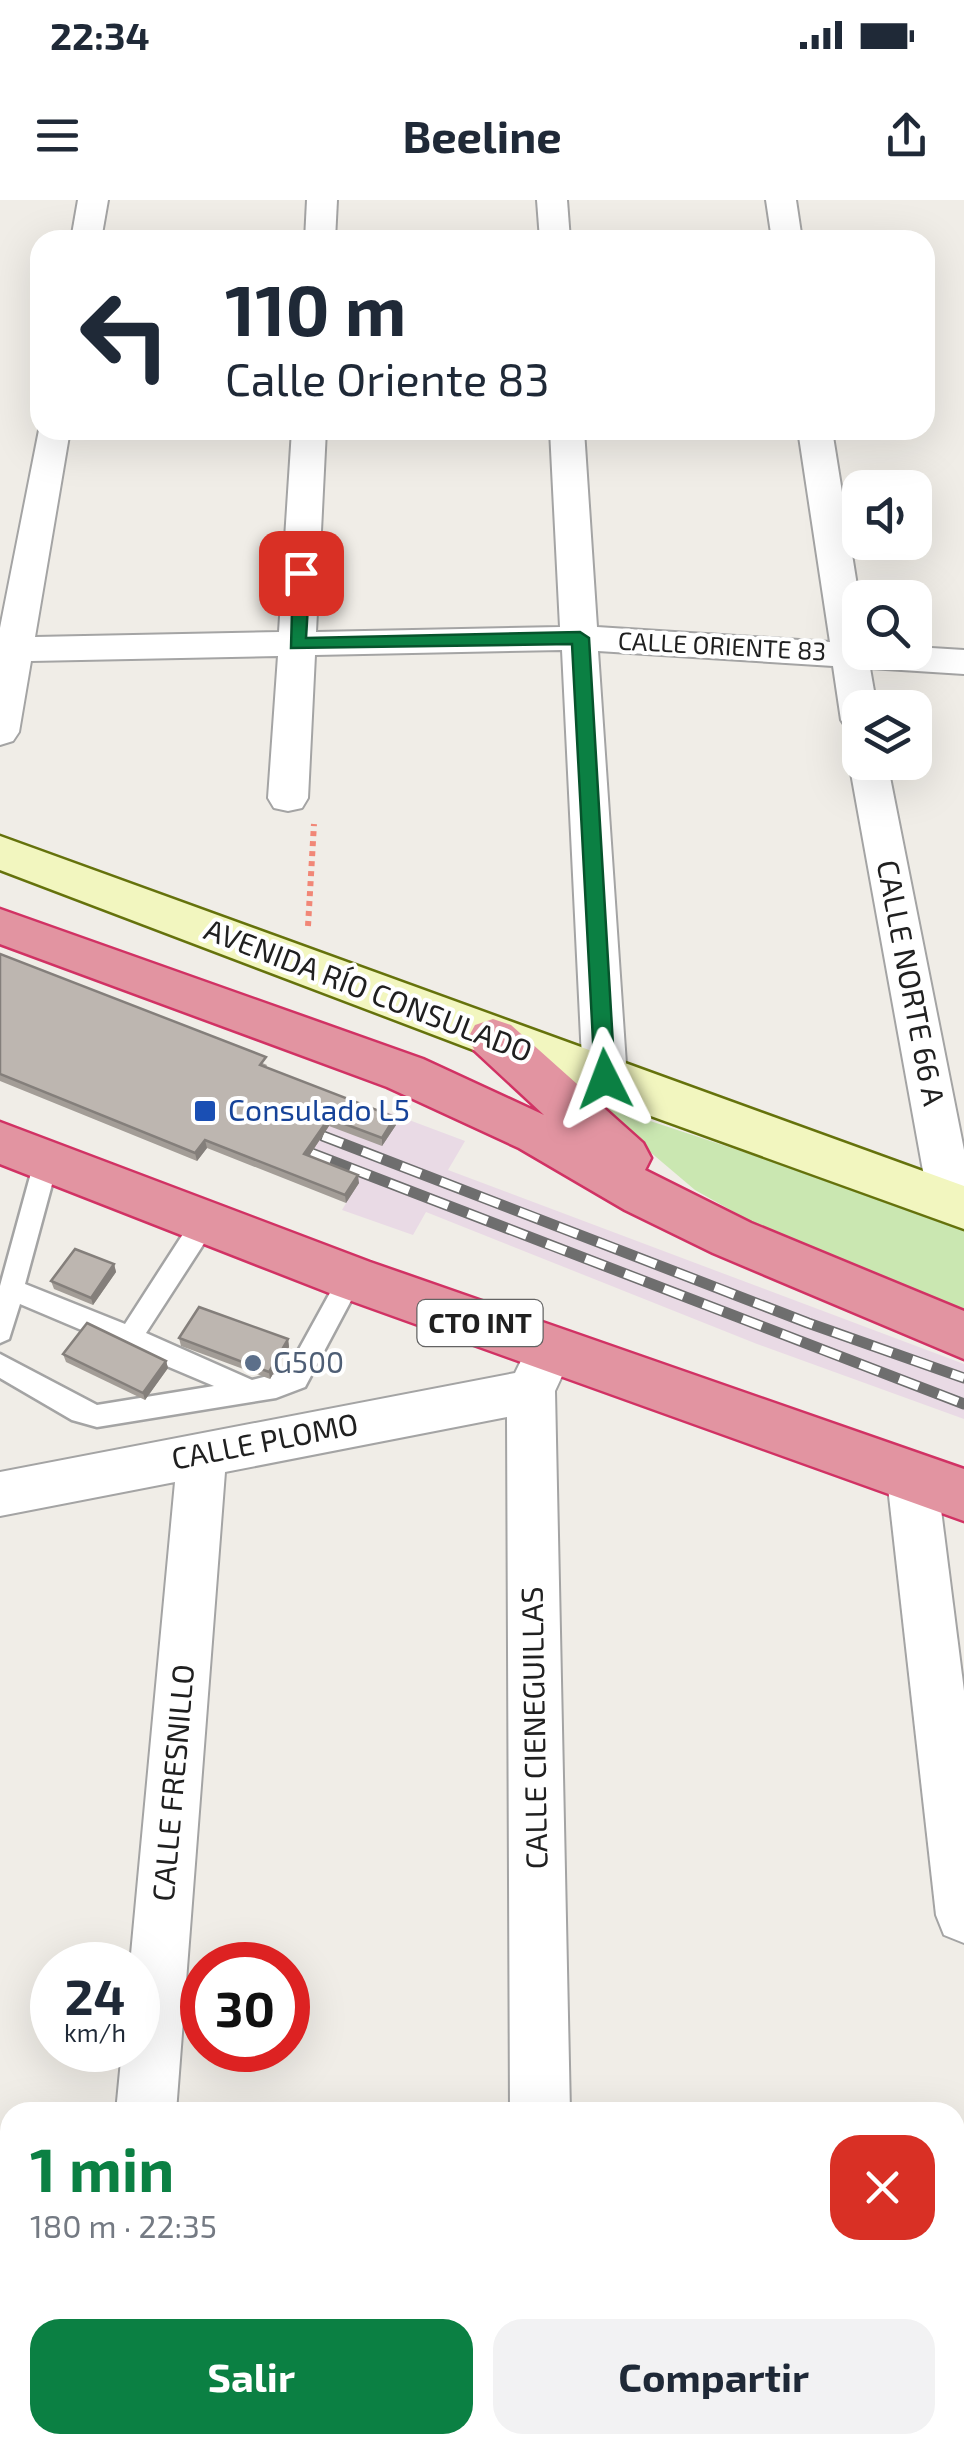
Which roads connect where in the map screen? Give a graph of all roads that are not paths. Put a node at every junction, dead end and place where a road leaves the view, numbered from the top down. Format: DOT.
graph roads {
  1 [pos="94,200"];
  2 [pos="322,200"];
  3 [pos="552,200"];
  4 [pos="781,200"];
  5 [pos="88,230"];
  6 [pos="320,230"];
  7 [pos="554,230"];
  8 [pos="785,230"];
  9 [pos="51,440"];
  10 [pos="308,440"];
  11 [pos="568,440"];
  12 [pos="815,440"];
  13 [pos="842,619"];
  14 [pos="580,638"];
  15 [pos="297,644"];
  16 [pos="7,650"];
  17 [pos="842,653"];
  18 [pos="932,660"];
  19 [pos="964,662"];
  20 [pos="0,732"];
  21 [pos="872,780"];
  22 [pos="288,798"];
  23 [pos="0,852"];
  24 [pos="0,926"];
  25 [pos="493,1038"];
  26 [pos="605,1079"];
  27 [pos="23,1152"];
  28 [pos="958,1206"];
  29 [pos="203,1224"];
  30 [pos="732,1238"];
  31 [pos="351,1278"];
  32 [pos="13,1290"];
  33 [pos="0,1332"];
  34 [pos="964,1336"];
  35 [pos="130,1337"];
  36 [pos="0,1365"];
  37 [pos="541,1370"];
  38 [pos="251,1392"];
  39 [pos="202,1454"];
  40 [pos="912,1478"];
  41 [pos="0,1494"];
  42 [pos="964,1496"];
  43 [pos="964,1914"];
  44 [pos="147,2102"];
  45 [pos="540,2102"];
  1 -- 5 [label="street"];
  2 -- 6 [label="street"];
  3 -- 7 [label="street"];
  4 -- 8 [label="street"];
  9 -- 16 [label="street"];
  10 -- 15 [label="street"];
  11 -- 14 [label="street"];
  12 -- 13 [label="street"];
  14 -- 15 [label="street, CALLE ORIENTE 83"];
  14 -- 17 [label="street, CALLE ORIENTE 83"];
  14 -- 26 [label="street"];
  15 -- 16 [label="street, CALLE ORIENTE 83"];
  15 -- 22 [label="street"];
  16 -- 20 [label="street"];
  18 -- 19 [label="street, CALLE ORIENTE 83"];
  21 -- 28 [label="street, CALLE NORTE 66 A"];
  23 -- 25 [label="main road, AVENIDA RÍO CONSULADO"];
  24 -- 30 [label="highway"];
  25 -- 26 [label="main road, AVENIDA RÍO CONSULADO"];
  25 -- 30 [label="highway"];
  26 -- 28 [label="main road, AVENIDA RÍO CONSULADO"];
  27 -- 29 [label="highway, CTO INT"];
  27 -- 32 [label="lane"];
  29 -- 31 [label="highway, CTO INT"];
  29 -- 35 [label="lane"];
  30 -- 34 [label="highway"];
  31 -- 37 [label="highway, CTO INT"];
  31 -- 38 [label="lane"];
  32 -- 33 [label="lane"];
  32 -- 35 [label="lane"];
  35 -- 38 [label="lane"];
  36 -- 38 [label="lane"];
  37 -- 39 [label="street, CALLE PLOMO"];
  37 -- 40 [label="highway, CTO INT"];
  37 -- 45 [label="street, CALLE CIENEGUILLAS"];
  39 -- 41 [label="street, CALLE PLOMO"];
  39 -- 44 [label="street, CALLE FRESNILLO"];
  40 -- 42 [label="highway, CTO INT"];
  40 -- 43 [label="street"];
}
